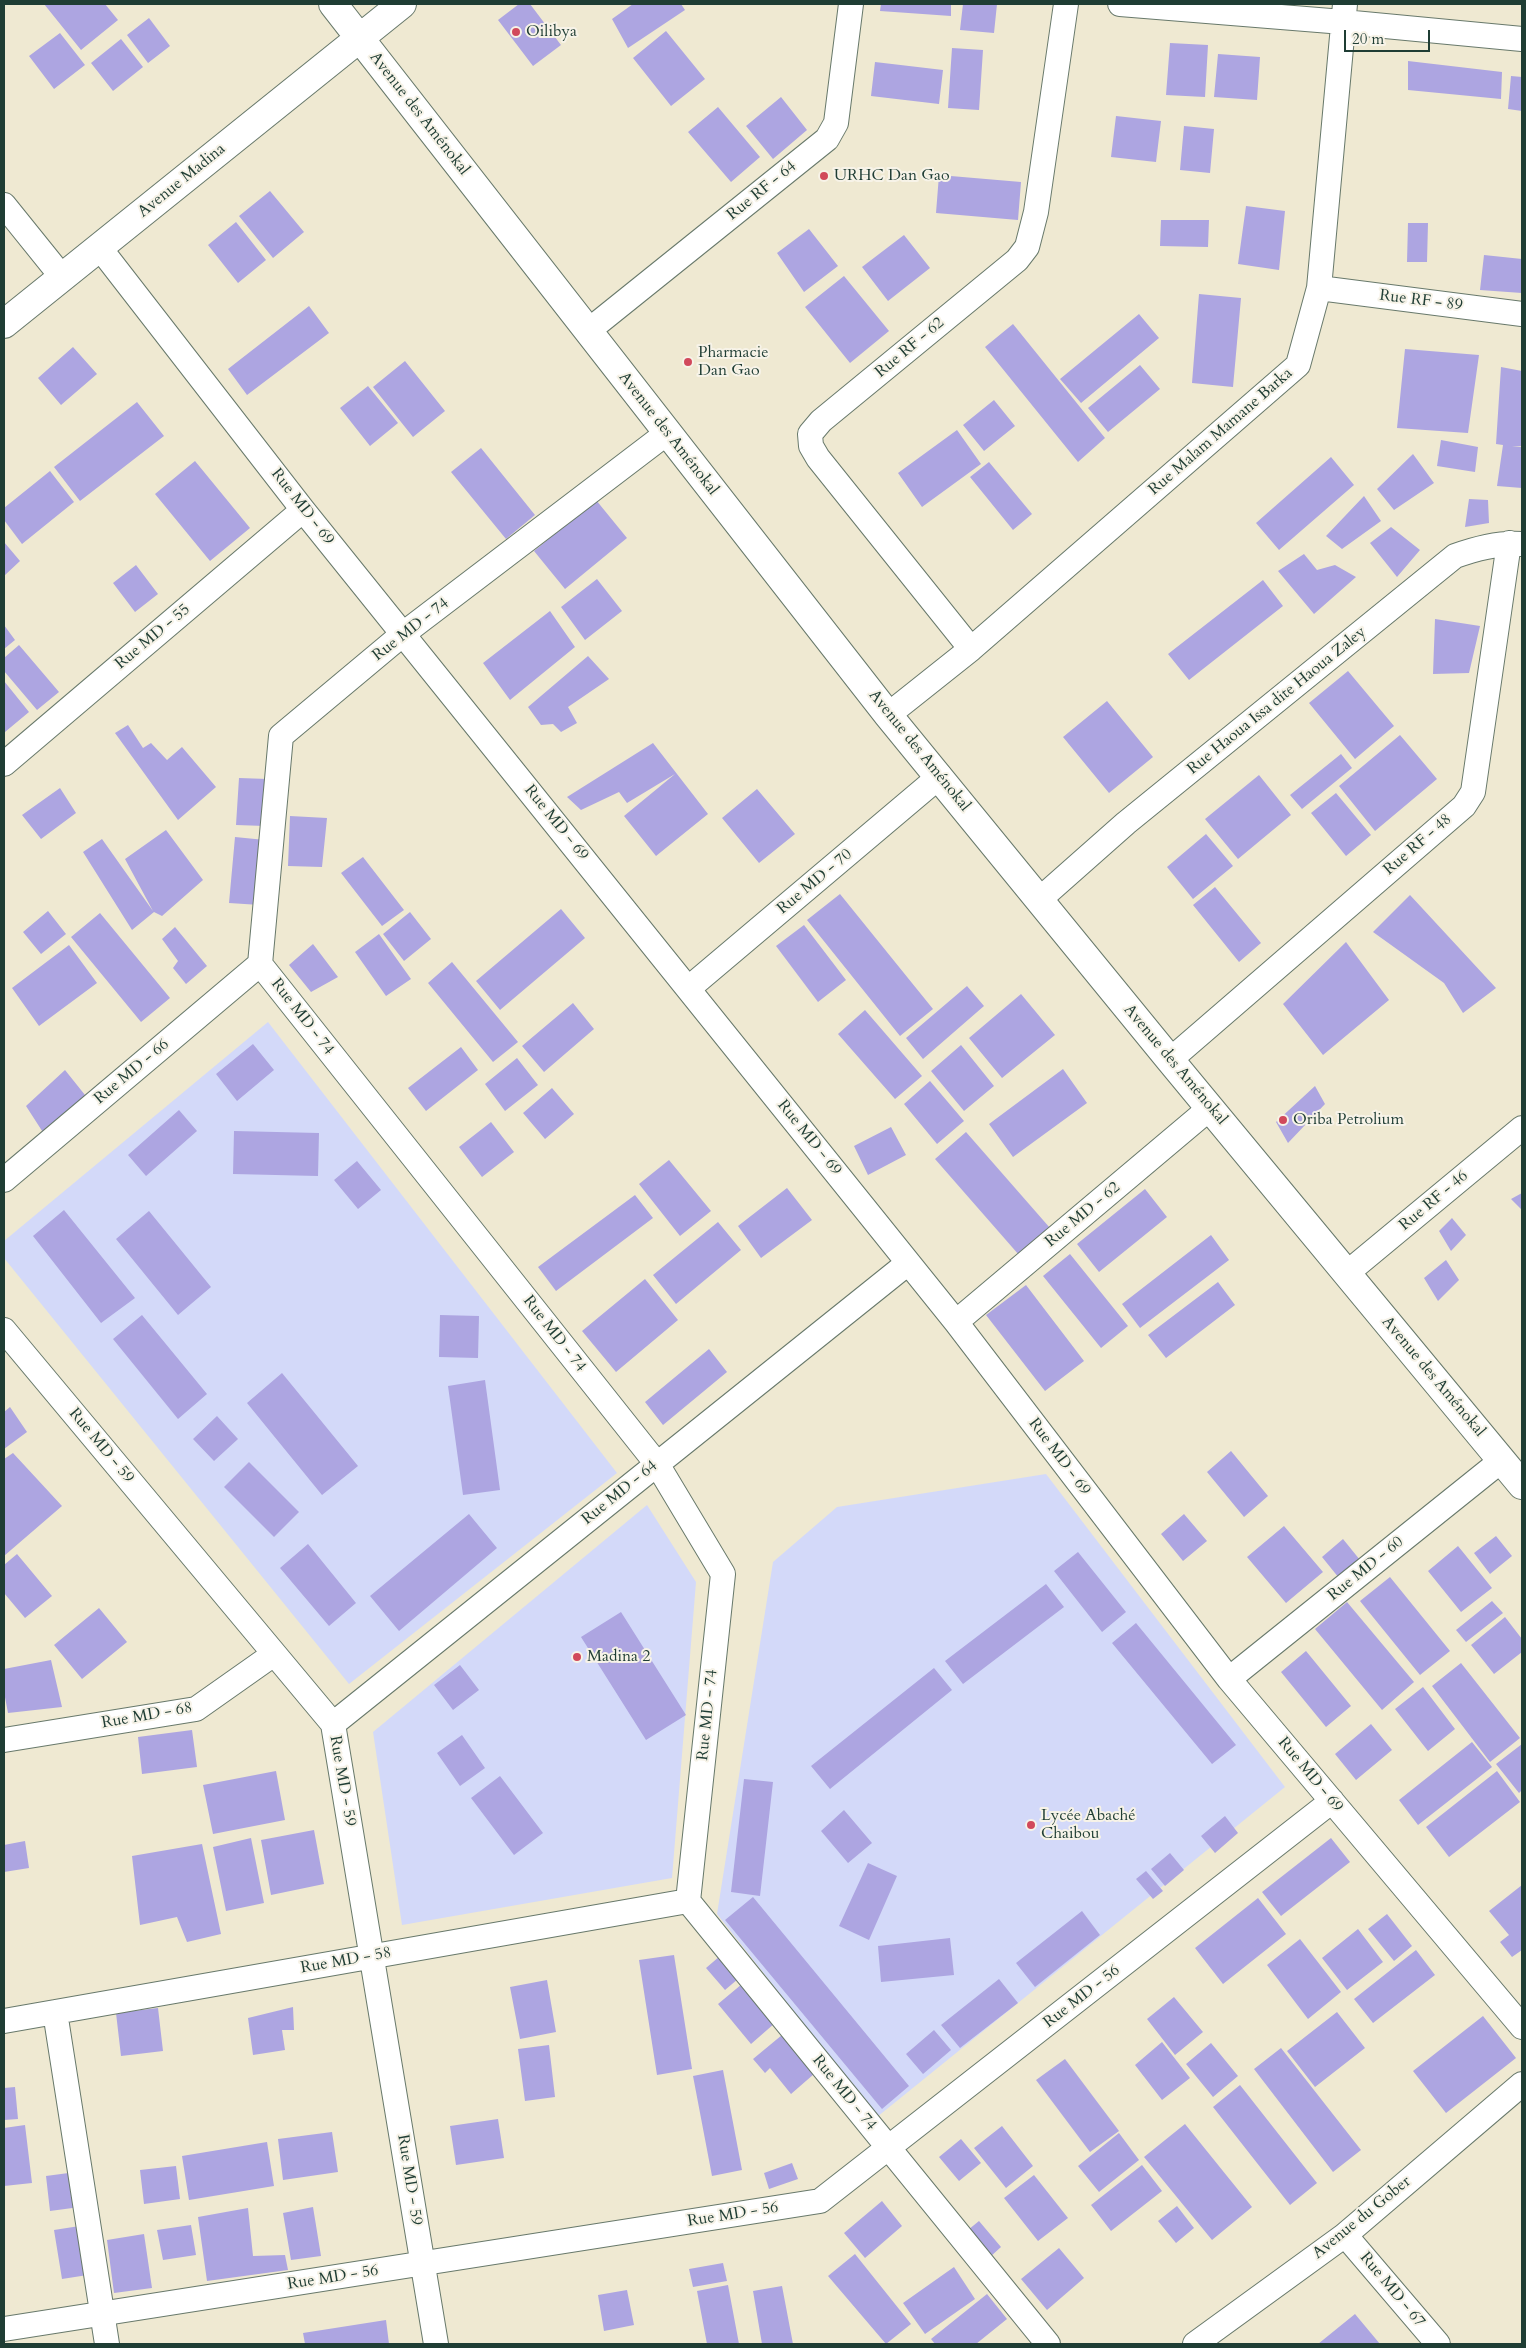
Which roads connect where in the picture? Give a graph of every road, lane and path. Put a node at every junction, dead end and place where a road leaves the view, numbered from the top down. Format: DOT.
graph roads {
  1 [pos="333,4"];
  2 [pos="402,4"];
  3 [pos="851,4"];
  4 [pos="1066,4"];
  5 [pos="1120,4"];
  6 [pos="1344,13"];
  7 [pos="360,38"];
  8 [pos="1522,39"];
  9 [pos="4,206"];
  10 [pos="99,247"];
  11 [pos="62,277"];
  12 [pos="1319,288"];
  13 [pos="1522,314"];
  14 [pos="4,324"];
  15 [pos="588,331"];
  16 [pos="667,433"];
  17 [pos="303,510"];
  18 [pos="1516,543"];
  19 [pos="403,634"];
  20 [pos="971,648"];
  21 [pos="888,715"];
  22 [pos="4,764"];
  23 [pos="940,776"];
  24 [pos="1048,892"];
  25 [pos="260,964"];
  26 [pos="689,988"];
  27 [pos="1170,1060"];
  28 [pos="1210,1108"];
  29 [pos="1522,1128"];
  30 [pos="4,1180"];
  31 [pos="908,1262"];
  32 [pos="1347,1273"];
  33 [pos="956,1322"];
  34 [pos="4,1330"];
  35 [pos="1502,1460"];
  36 [pos="657,1464"];
  37 [pos="1522,1485"];
  38 [pos="274,1654"];
  39 [pos="1229,1679"];
  40 [pos="333,1724"];
  41 [pos="4,1740"];
  42 [pos="1332,1802"];
  43 [pos="688,1901"];
  44 [pos="372,1957"];
  45 [pos="55,2012"];
  46 [pos="4,2021"];
  47 [pos="1522,2028"];
  48 [pos="1522,2084"];
  49 [pos="888,2148"];
  50 [pos="1345,2235"];
  51 [pos="423,2264"];
  52 [pos="102,2314"];
  53 [pos="4,2329"];
  54 [pos="107,2344"];
  55 [pos="436,2344"];
  56 [pos="1048,2344"];
  57 [pos="1195,2344"];
  58 [pos="1438,2344"];
  1 -- 7 [label="main road, Avenue des Aménokal"];
  2 -- 7 [label="main road, Avenue Madina"];
  3 -- 15 [label="street, Rue RF - 64"];
  4 -- 20 [label="street, Rue RF - 62"];
  5 -- 6 [label="street"];
  6 -- 8 [label="street"];
  6 -- 12 [label="street, Rue Malam Mamane Barka"];
  7 -- 10 [label="main road, Avenue Madina"];
  7 -- 15 [label="main road, Avenue des Aménokal"];
  9 -- 11 [label="street"];
  10 -- 11 [label="main road, Avenue Madina"];
  10 -- 17 [label="street, Rue MD - 69"];
  11 -- 14 [label="main road, Avenue Madina"];
  12 -- 13 [label="street, Rue RF - 89"];
  12 -- 20 [label="street, Rue Malam Mamane Barka"];
  15 -- 16 [label="main road, Avenue des Aménokal"];
  16 -- 19 [label="street, Rue MD - 74"];
  16 -- 21 [label="main road, Avenue des Aménokal"];
  17 -- 19 [label="street, Rue MD - 69"];
  17 -- 22 [label="street, Rue MD - 55"];
  18 -- 24 [label="street, Rue Haoua Issa dite Haoua Zaley"];
  18 -- 27 [label="street, Rue RF - 48"];
  19 -- 25 [label="street, Rue MD - 74"];
  19 -- 26 [label="street, Rue MD - 69"];
  20 -- 21 [label="street, Rue Malam Mamane Barka"];
  21 -- 23 [label="main road, Avenue des Aménokal"];
  23 -- 26 [label="street, Rue MD - 70"];
  23 -- 27 [label="main road, Avenue des Aménokal"];
  25 -- 30 [label="street, Rue MD - 66"];
  25 -- 36 [label="street, Rue MD - 74"];
  26 -- 31 [label="street, Rue MD - 69"];
  27 -- 28 [label="main road, Avenue des Aménokal"];
  28 -- 32 [label="main road, Avenue des Aménokal"];
  28 -- 33 [label="street, Rue MD - 62"];
  29 -- 32 [label="street, Rue RF - 46"];
  31 -- 33 [label="street, Rue MD - 69"];
  31 -- 36 [label="street, Rue MD - 64"];
  32 -- 35 [label="main road, Avenue des Aménokal"];
  33 -- 39 [label="street, Rue MD - 69"];
  34 -- 38 [label="street, Rue MD - 59"];
  35 -- 37 [label="main road, Avenue des Aménokal"];
  35 -- 39 [label="street, Rue MD - 60"];
  36 -- 40 [label="street, Rue MD - 64"];
  36 -- 43 [label="street, Rue MD - 74"];
  38 -- 40 [label="street, Rue MD - 59"];
  38 -- 41 [label="street, Rue MD - 68"];
  39 -- 42 [label="street, Rue MD - 69"];
  40 -- 44 [label="street, Rue MD - 59"];
  42 -- 47 [label="street, Rue MD - 69"];
  42 -- 49 [label="street, Rue MD - 56"];
  43 -- 44 [label="street, Rue MD - 58"];
  43 -- 49 [label="street, Rue MD - 74"];
  44 -- 45 [label="street, Rue MD - 58"];
  44 -- 51 [label="street, Rue MD - 59"];
  45 -- 46 [label="street, Rue MD - 58"];
  45 -- 52 [label="street"];
  48 -- 50 [label="street, Avenue du Gober"];
  49 -- 51 [label="street, Rue MD - 56"];
  49 -- 56 [label="street, Rue MD - 74"];
  50 -- 57 [label="street, Avenue du Gober"];
  50 -- 58 [label="street, Rue MD - 67"];
  51 -- 52 [label="street, Rue MD - 56"];
  51 -- 55 [label="street, Rue MD - 59"];
  52 -- 53 [label="street, Rue MD - 56"];
  52 -- 54 [label="street"];
}
